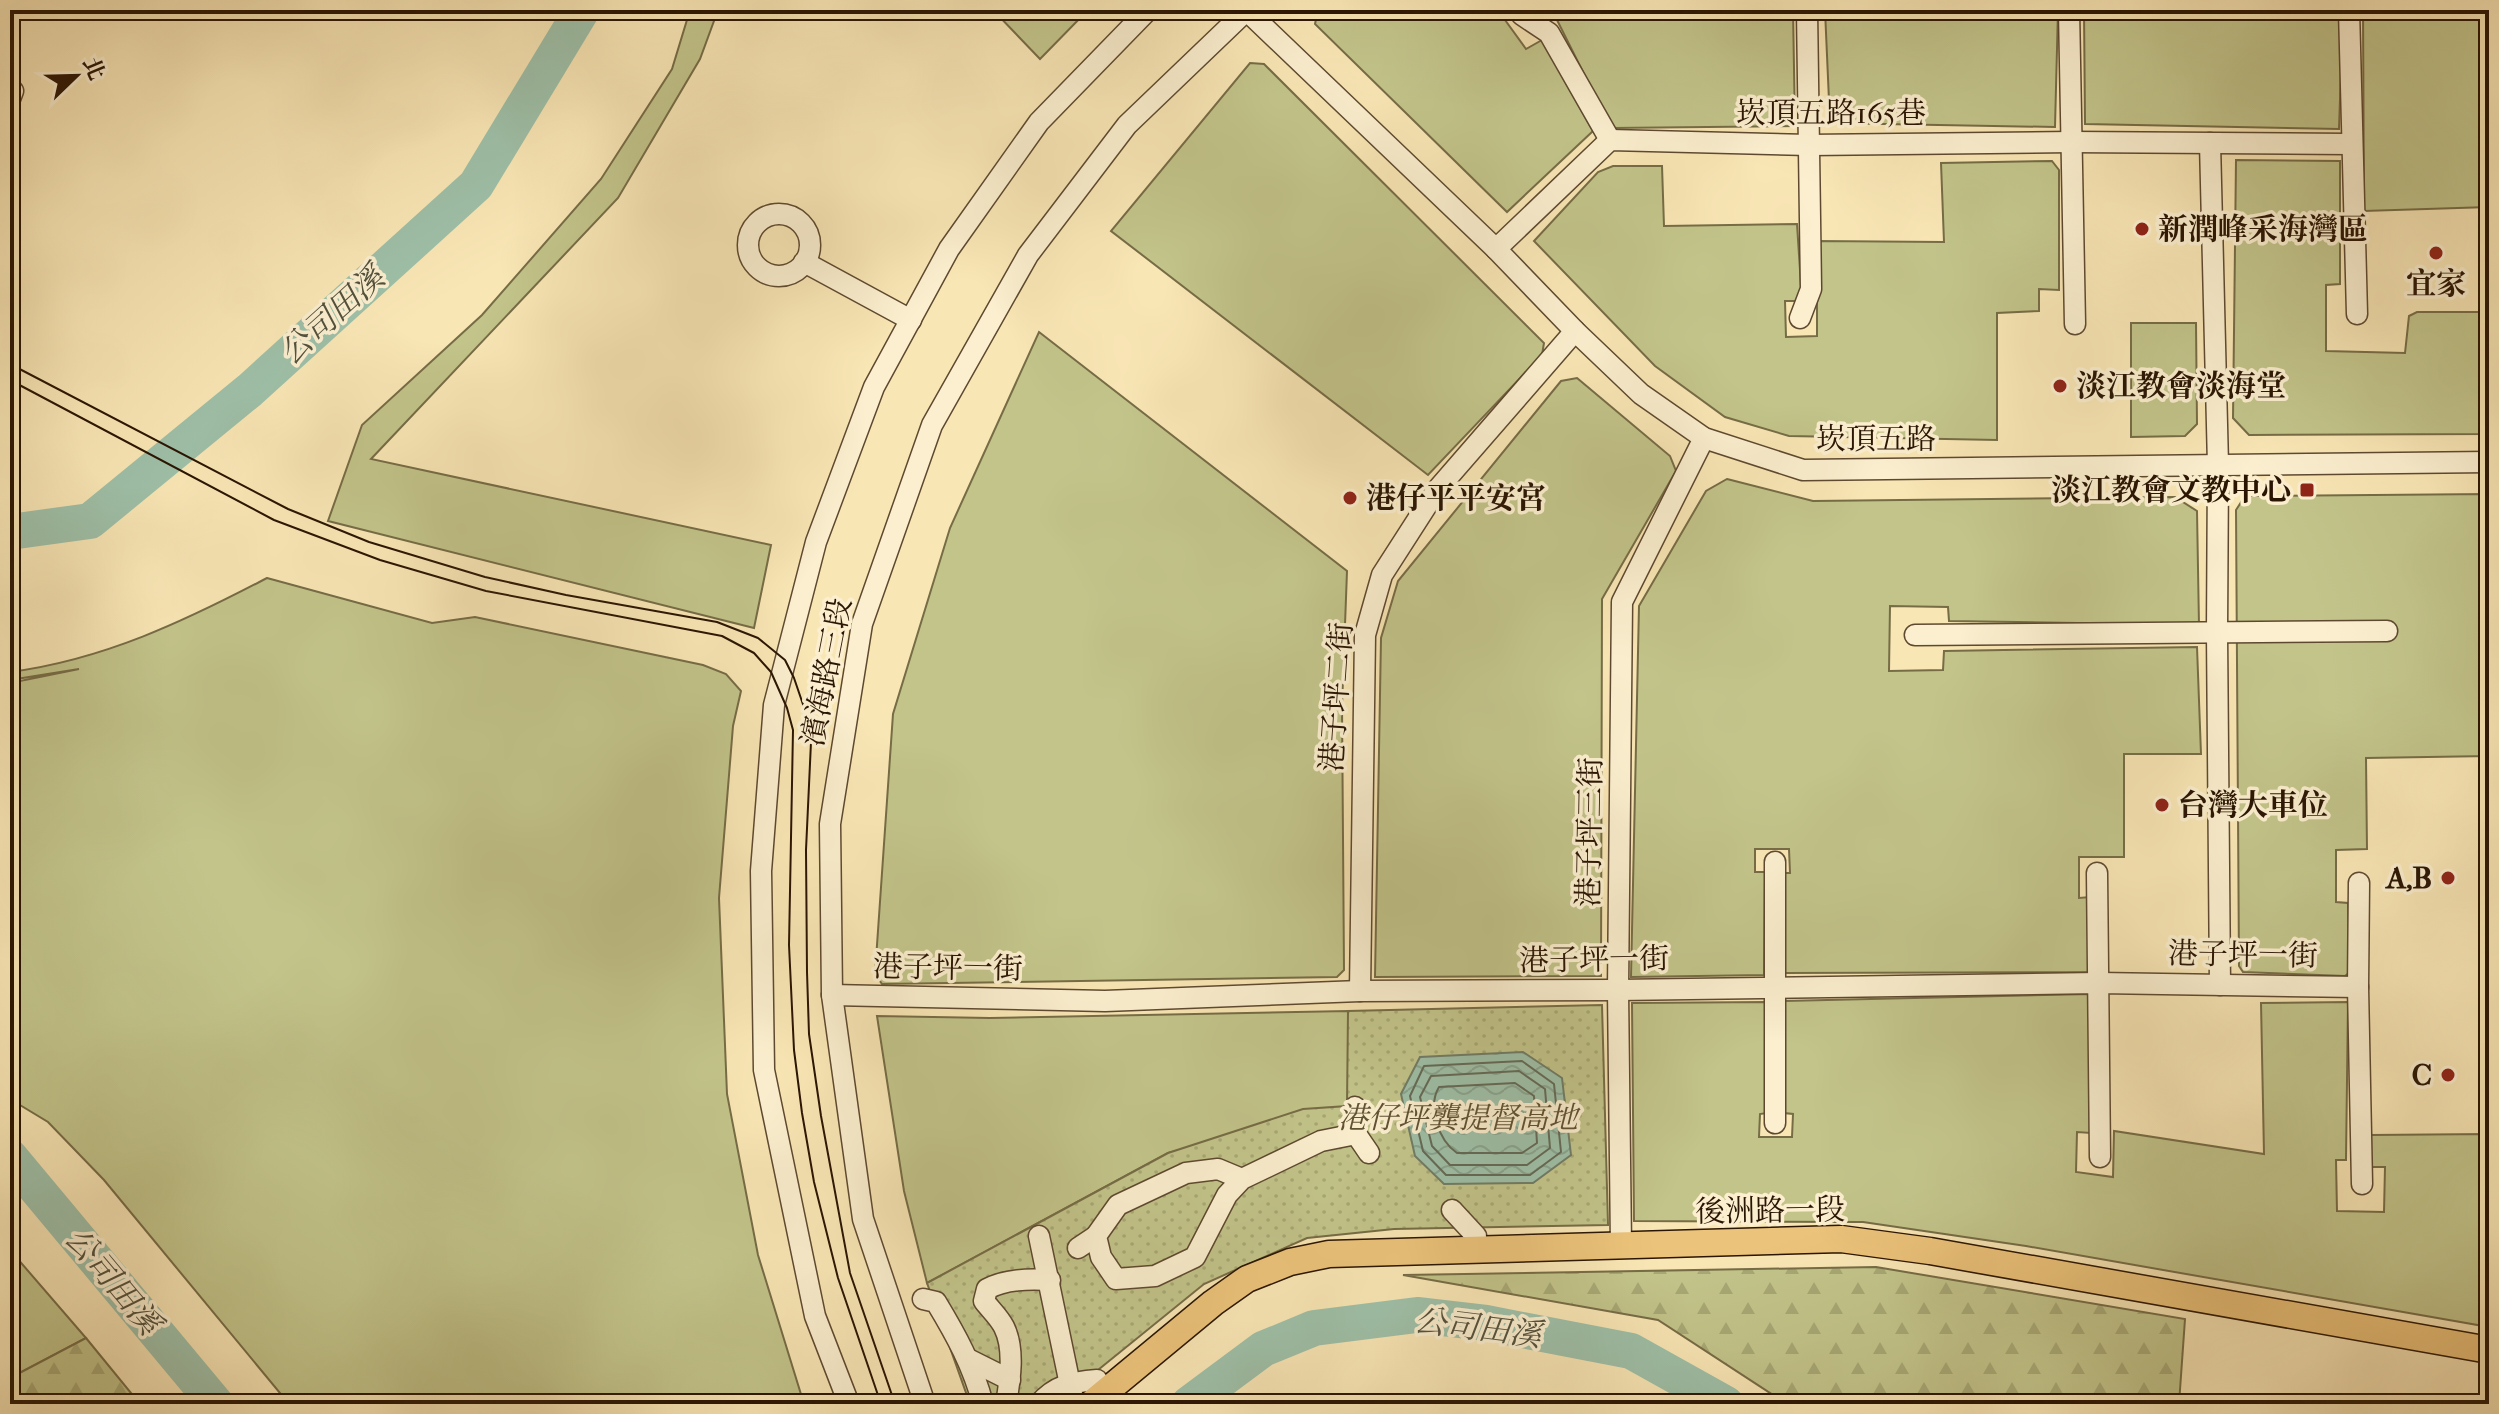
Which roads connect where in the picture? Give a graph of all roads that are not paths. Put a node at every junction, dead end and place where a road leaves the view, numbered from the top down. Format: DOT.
graph roads {
  1 [pos="1148,10"];
  2 [pos="1246,10"];
  3 [pos="1807,10"];
  4 [pos="2069,10"];
  5 [pos="2349,10"];
  6 [pos="1522,15"];
  7 [pos="1610,140"];
  8 [pos="2071,142"];
  9 [pos="2210,143"];
  10 [pos="2350,144"];
  11 [pos="1809,145"];
  12 [pos="1496,249"];
  13 [pos="804,262"];
  14 [pos="2357,314"];
  15 [pos="1800,318"];
  16 [pos="911,320"];
  17 [pos="2075,324"];
  18 [pos="1575,331"];
  19 [pos="1704,438"];
  20 [pos="2489,462"];
  21 [pos="2218,465"];
  22 [pos="2387,631"];
  23 [pos="2217,633"];
  24 [pos="1915,635"];
  25 [pos="1775,862"];
  26 [pos="2097,873"];
  27 [pos="2359,883"];
  28 [pos="2099,983"];
  29 [pos="2220,985"];
  30 [pos="1774,987"];
  31 [pos="2358,987"];
  32 [pos="1618,990"];
  33 [pos="1360,991"];
  34 [pos="832,995"];
  35 [pos="1355,1107"];
  36 [pos="1775,1123"];
  37 [pos="1356,1134"];
  38 [pos="1369,1153"];
  39 [pos="2100,1157"];
  40 [pos="1242,1179"];
  41 [pos="2362,1184"];
  42 [pos="1452,1210"];
  43 [pos="1039,1236"];
  44 [pos="1096,1236"];
  45 [pos="1476,1236"];
  46 [pos="1621,1246"];
  47 [pos="1078,1248"];
  48 [pos="1050,1280"];
  49 [pos="923,1299"];
  50 [pos="2489,1350"];
  51 [pos="968,1359"];
  52 [pos="1010,1380"];
  53 [pos="1082,1391"];
  54 [pos="849,1404"];
  55 [pos="925,1404"];
  56 [pos="983,1404"];
  57 [pos="1006,1404"];
  58 [pos="1039,1404"];
  1 -- 16 [label="street, 濱海路三段"];
  2 -- 12 [label="street, 崁頂五路"];
  2 -- 34 [label="street, 濱海路三段"];
  3 -- 11 [label="street"];
  4 -- 8 [label="street"];
  5 -- 10 [label="street"];
  6 -- 7 [label="street"];
  7 -- 11 [label="street, 崁頂五路165巷"];
  7 -- 12 [label="street"];
  8 -- 9 [label="street, 崁頂五路165巷"];
  8 -- 11 [label="street, 崁頂五路165巷"];
  8 -- 17 [label="street"];
  9 -- 10 [label="street, 崁頂五路165巷"];
  9 -- 21 [label="street"];
  10 -- 14 [label="street"];
  11 -- 15 [label="street"];
  12 -- 18 [label="street, 崁頂五路"];
  13 -- 16 [label="street"];
  16 -- 54 [label="street, 濱海路三段"];
  18 -- 19 [label="street, 崁頂五路"];
  18 -- 33 [label="street, 港子坪二街"];
  19 -- 21 [label="street, 崁頂五路"];
  19 -- 32 [label="street, 港子坪三街"];
  20 -- 21 [label="street, 崁頂五路"];
  21 -- 23 [label="street"];
  22 -- 23 [label="street"];
  23 -- 24 [label="street"];
  23 -- 29 [label="street"];
  25 -- 30 [label="street"];
  26 -- 28 [label="street"];
  27 -- 31 [label="street"];
  28 -- 29 [label="street, 港子坪一街"];
  28 -- 30 [label="street, 港子坪一街"];
  28 -- 39 [label="street"];
  29 -- 31 [label="street, 港子坪一街"];
  30 -- 32 [label="street, 港子坪一街"];
  30 -- 36 [label="street"];
  31 -- 41 [label="street"];
  32 -- 33 [label="street, 港子坪一街"];
  32 -- 46 [label="street, 港子坪三街"];
  33 -- 34 [label="street, 港子坪一街"];
  34 -- 55 [label="street, 濱海路三段"];
  35 -- 37 [label="street"];
  37 -- 38 [label="street"];
  37 -- 40 [label="street"];
  40 -- 44 [label="street"];
  40 -- 44 [label="street"];
  42 -- 45 [label="street"];
  43 -- 48 [label="street"];
  44 -- 47 [label="street"];
  46 -- 50 [label="main road, 後洲路一段"];
  46 -- 53 [label="main road, 後洲路一段"];
  48 -- 52 [label="street"];
  48 -- 53 [label="street"];
  49 -- 51 [label="street"];
  51 -- 52 [label="street"];
  51 -- 56 [label="street"];
  52 -- 57 [label="street"];
  53 -- 58 [label="street"];
}
